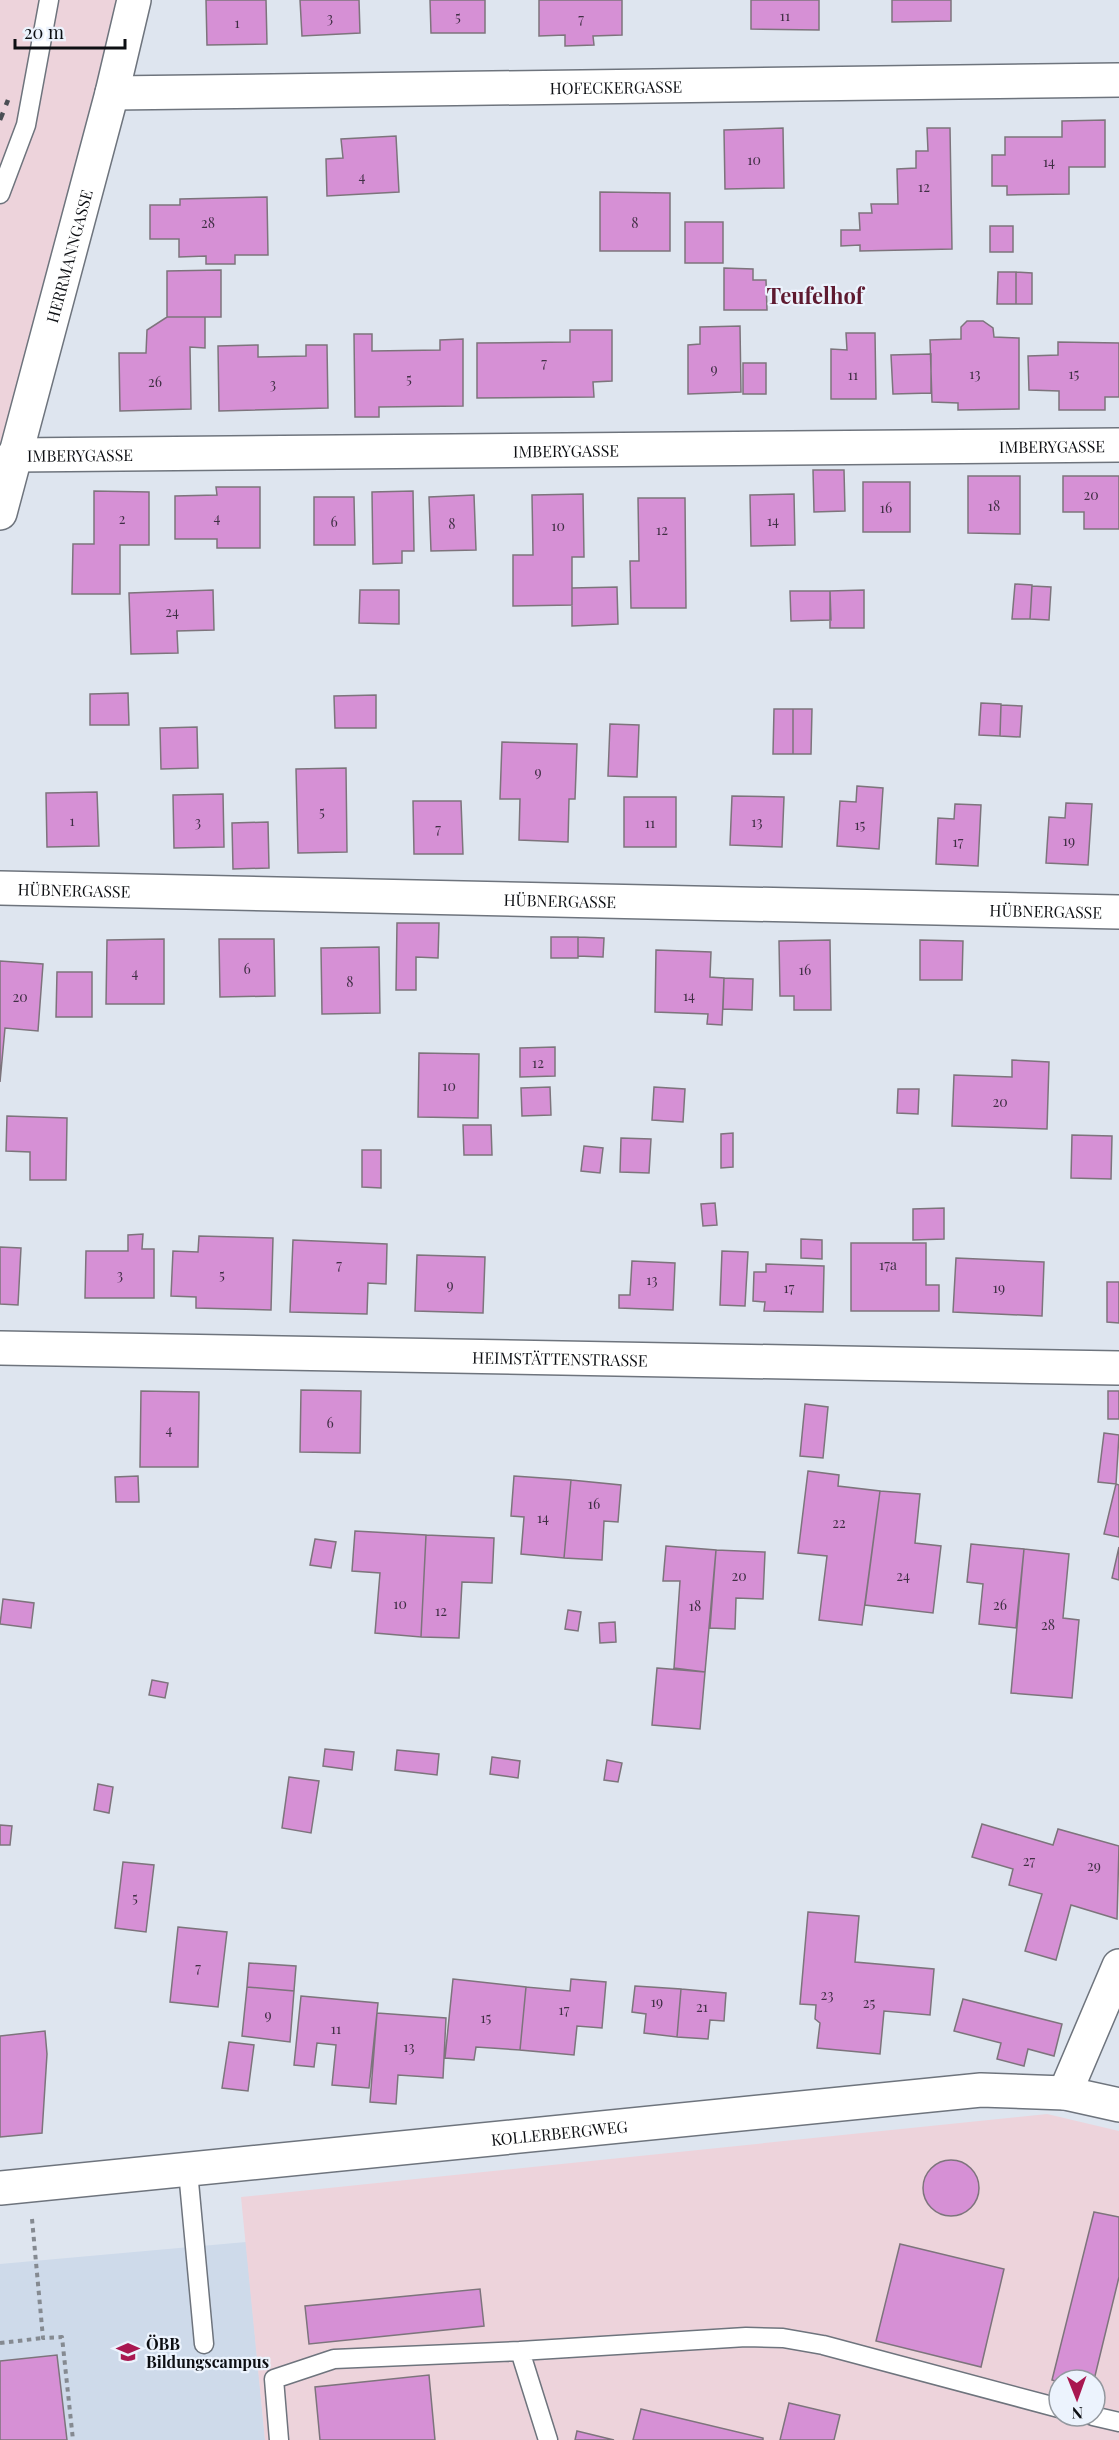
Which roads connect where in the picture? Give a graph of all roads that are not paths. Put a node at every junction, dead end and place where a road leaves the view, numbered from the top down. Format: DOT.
graph roads {
  1 [pos="49,0"];
  2 [pos="134,0"];
  3 [pos="1119,80"];
  4 [pos="112,93"];
  5 [pos="0,194"];
  6 [pos="1119,445"];
  7 [pos="14,455"];
  8 [pos="0,513"];
  9 [pos="0,888"];
  10 [pos="1119,912"];
  11 [pos="0,1348"];
  12 [pos="1119,1368"];
  13 [pos="1119,1965"];
  14 [pos="1065,2093"];
  15 [pos="1119,2105"];
  16 [pos="188,2171"];
  17 [pos="14,2187"];
  18 [pos="204,2344"];
  19 [pos="520,2351"];
  20 [pos="1047,2405"];
  21 [pos="279,2440"];
  22 [pos="548,2440"];
  1 -- 5 [label="lane"];
  2 -- 4 [label="street, HERRMANNGASSE"];
  3 -- 4 [label="street, HOFECKERGASSE"];
  4 -- 7 [label="street, HERRMANNGASSE"];
  6 -- 7 [label="street, IMBERYGASSE"];
  7 -- 8 [label="street, HERRMANNGASSE"];
  9 -- 10 [label="street, HÜBNERGASSE"];
  11 -- 12 [label="street, HEIMSTÄTTENSTRASSE"];
  13 -- 14 [label="street"];
  14 -- 15 [label="street, KOLLERBERGWEG"];
  14 -- 16 [label="street, KOLLERBERGWEG"];
  16 -- 17 [label="street, KOLLERBERGWEG"];
  16 -- 18 [label="lane"];
  19 -- 20 [label="lane"];
  19 -- 21 [label="lane"];
  19 -- 22 [label="lane"];
}
